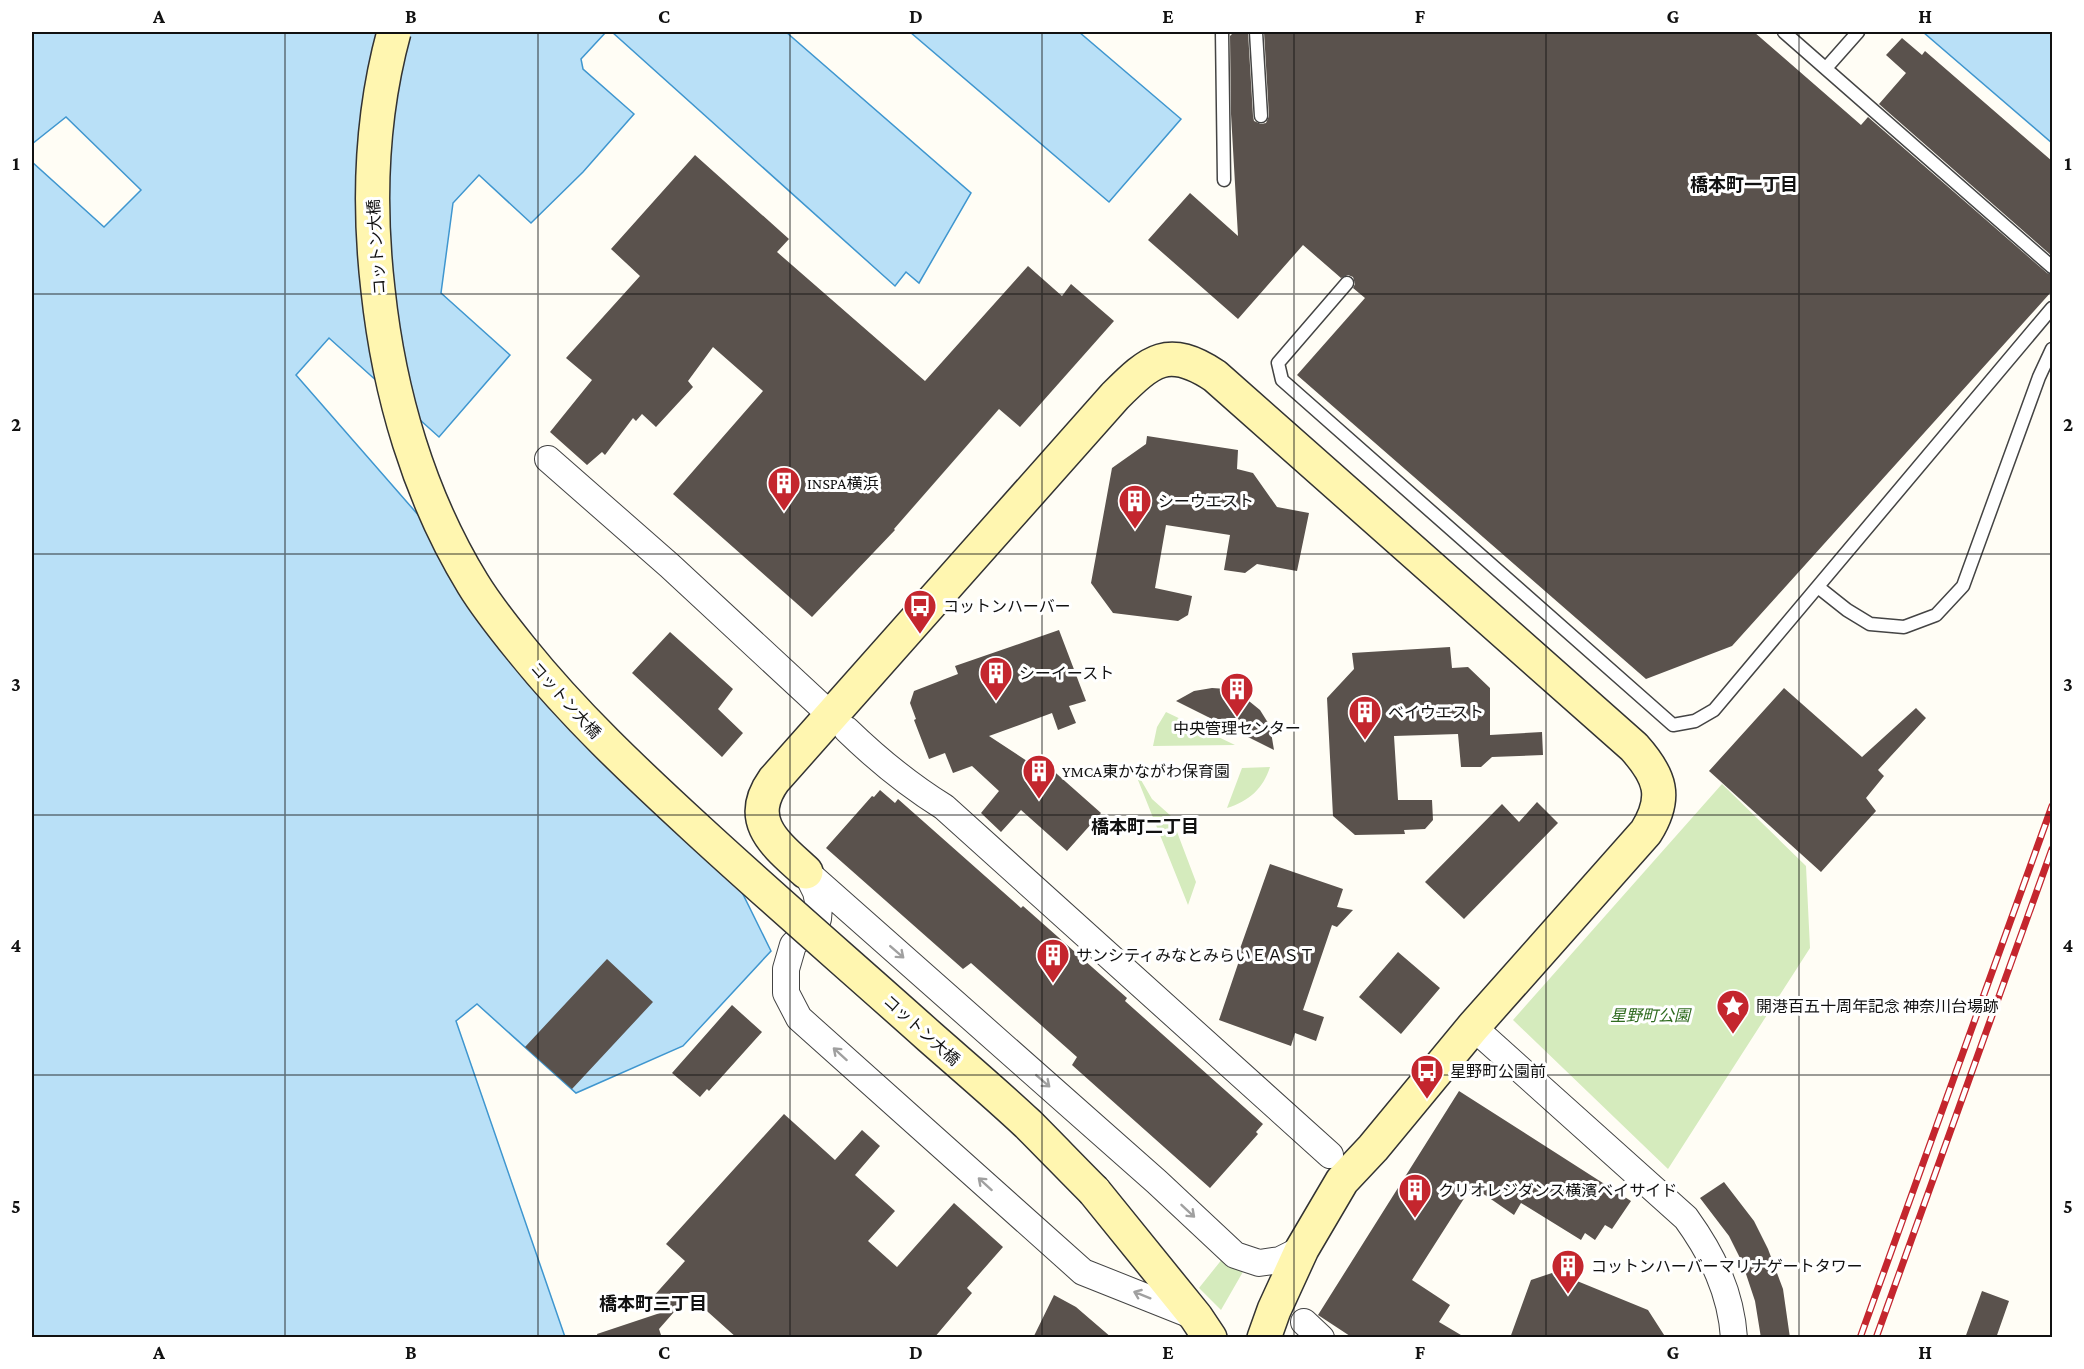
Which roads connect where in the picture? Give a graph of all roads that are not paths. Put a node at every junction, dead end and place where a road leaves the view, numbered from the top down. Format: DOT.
graph roads {
  1 [pos="394,32"];
  2 [pos="1222,32"];
  3 [pos="1256,32"];
  4 [pos="1784,32"];
  5 [pos="1858,32"];
  6 [pos="1827,67"];
  7 [pos="1261,116"];
  8 [pos="1224,180"];
  9 [pos="2052,267"];
  10 [pos="1347,283"];
  11 [pos="2052,308"];
  12 [pos="2052,349"];
  13 [pos="548,459"];
  14 [pos="1818,587"];
  15 [pos="821,706"];
  16 [pos="847,730"];
  17 [pos="806,872"];
  18 [pos="818,918"];
  19 [pos="863,922"];
  20 [pos="1473,1027"];
  21 [pos="1330,1155"];
  22 [pos="1302,1249"];
  23 [pos="1203,1327"];
  24 [pos="1264,1338"];
  25 [pos="1734,1338"];
  1 -- 23 [label="street, コットン大橋, bridge"];
  2 -- 8 [label="lane"];
  3 -- 7 [label="lane"];
  4 -- 6 [label="lane"];
  5 -- 6 [label="lane"];
  6 -- 9 [label="lane"];
  10 -- 14 [label="lane"];
  11 -- 14 [label="lane"];
  12 -- 14 [label="lane"];
  13 -- 15 [label="street"];
  16 -- 21 [label="street"];
  17 -- 18 [label="street"];
  17 -- 19 [label="street"];
  17 -- 20 [label="street"];
  18 -- 19 [label="street"];
  23 -- 18 [label="street, one-way"];
  19 -- 22 [label="street, one-way"];
  20 -- 22 [label="street"];
  20 -- 25 [label="street"];
  22 -- 24 [label="street"];
}
